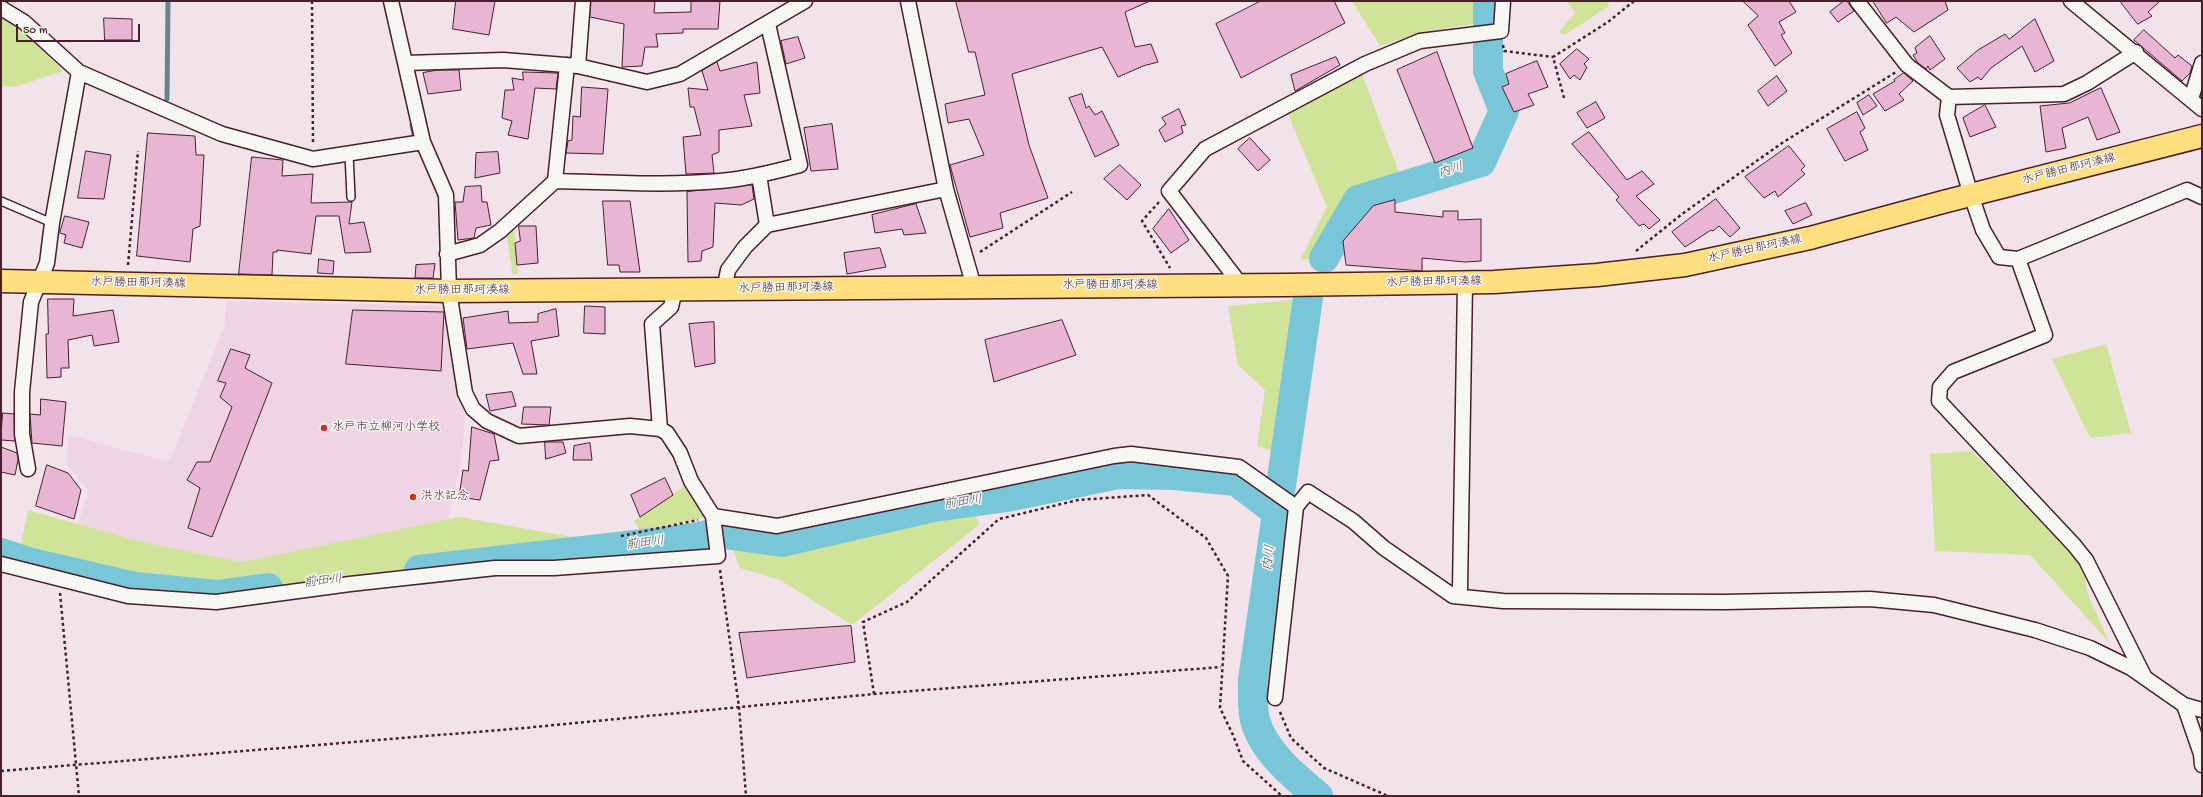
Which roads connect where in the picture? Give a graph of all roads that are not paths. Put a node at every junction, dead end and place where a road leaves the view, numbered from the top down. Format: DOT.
graph roads {
  1 [pos="391,1"];
  2 [pos="583,1"];
  3 [pos="805,1"];
  4 [pos="908,1"];
  5 [pos="1503,1"];
  6 [pos="1857,1"];
  7 [pos="2072,1"];
  8 [pos="1,8"];
  9 [pos="768,24"];
  10 [pos="2136,52"];
  11 [pos="405,62"];
  12 [pos="2202,63"];
  13 [pos="573,65"];
  14 [pos="78,72"];
  15 [pos="1949,97"];
  16 [pos="2191,98"];
  17 [pos="2202,109"];
  18 [pos="2202,136"];
  19 [pos="423,142"];
  20 [pos="348,154"];
  21 [pos="759,175"];
  22 [pos="555,181"];
  23 [pos="946,189"];
  24 [pos="1971,195"];
  25 [pos="352,196"];
  26 [pos="2202,197"];
  27 [pos="1,201"];
  28 [pos="52,223"];
  29 [pos="767,225"];
  30 [pos="447,254"];
  31 [pos="2018,259"];
  32 [pos="1,281"];
  33 [pos="39,282"];
  34 [pos="1465,284"];
  35 [pos="1241,285"];
  36 [pos="974,287"];
  37 [pos="675,290"];
  38 [pos="724,290"];
  39 [pos="449,291"];
  40 [pos="660,429"];
  41 [pos="28,469"];
  42 [pos="1292,504"];
  43 [pos="712,516"];
  44 [pos="1,564"];
  45 [pos="1453,596"];
  46 [pos="2145,680"];
  47 [pos="1275,698"];
  48 [pos="2184,705"];
  49 [pos="2202,710"];
  50 [pos="2202,765"];
  1 -- 11 [label="street"];
  2 -- 13 [label="street"];
  3 -- 9 [label="street"];
  4 -- 23 [label="street"];
  5 -- 35 [label="street"];
  6 -- 15 [label="street"];
  7 -- 10 [label="street"];
  8 -- 14 [label="street"];
  9 -- 13 [label="street"];
  9 -- 21 [label="street"];
  10 -- 15 [label="street"];
  10 -- 16 [label="street"];
  11 -- 13 [label="street"];
  11 -- 19 [label="street"];
  12 -- 16 [label="street"];
  13 -- 22 [label="street"];
  14 -- 20 [label="street"];
  14 -- 28 [label="street"];
  15 -- 24 [label="street"];
  16 -- 17 [label="street"];
  18 -- 24 [label="main road, 水戸勝田那珂湊線"];
  19 -- 20 [label="street"];
  19 -- 30 [label="street"];
  20 -- 25 [label="lane"];
  21 -- 22 [label="street"];
  21 -- 29 [label="street"];
  22 -- 30 [label="street"];
  23 -- 29 [label="street"];
  23 -- 36 [label="street"];
  24 -- 31 [label="street"];
  24 -- 34 [label="main road, 水戸勝田那珂湊線"];
  26 -- 31 [label="street"];
  27 -- 28 [label="lane"];
  28 -- 33 [label="street"];
  29 -- 38 [label="street"];
  30 -- 39 [label="street"];
  31 -- 46 [label="street"];
  32 -- 33 [label="main road, 水戸勝田那珂湊線"];
  33 -- 39 [label="main road, 水戸勝田那珂湊線"];
  33 -- 41 [label="street"];
  34 -- 35 [label="main road, 水戸勝田那珂湊線"];
  34 -- 45 [label="street"];
  35 -- 36 [label="main road, 水戸勝田那珂湊線"];
  36 -- 38 [label="main road, 水戸勝田那珂湊線"];
  37 -- 38 [label="main road, 水戸勝田那珂湊線"];
  37 -- 39 [label="main road, 水戸勝田那珂湊線"];
  37 -- 40 [label="street"];
  39 -- 40 [label="street"];
  40 -- 43 [label="street"];
  42 -- 43 [label="street"];
  42 -- 45 [label="street"];
  42 -- 47 [label="street"];
  43 -- 44 [label="street"];
  45 -- 46 [label="street"];
  46 -- 48 [label="street"];
  48 -- 49 [label="street"];
  48 -- 50 [label="street"];
}
